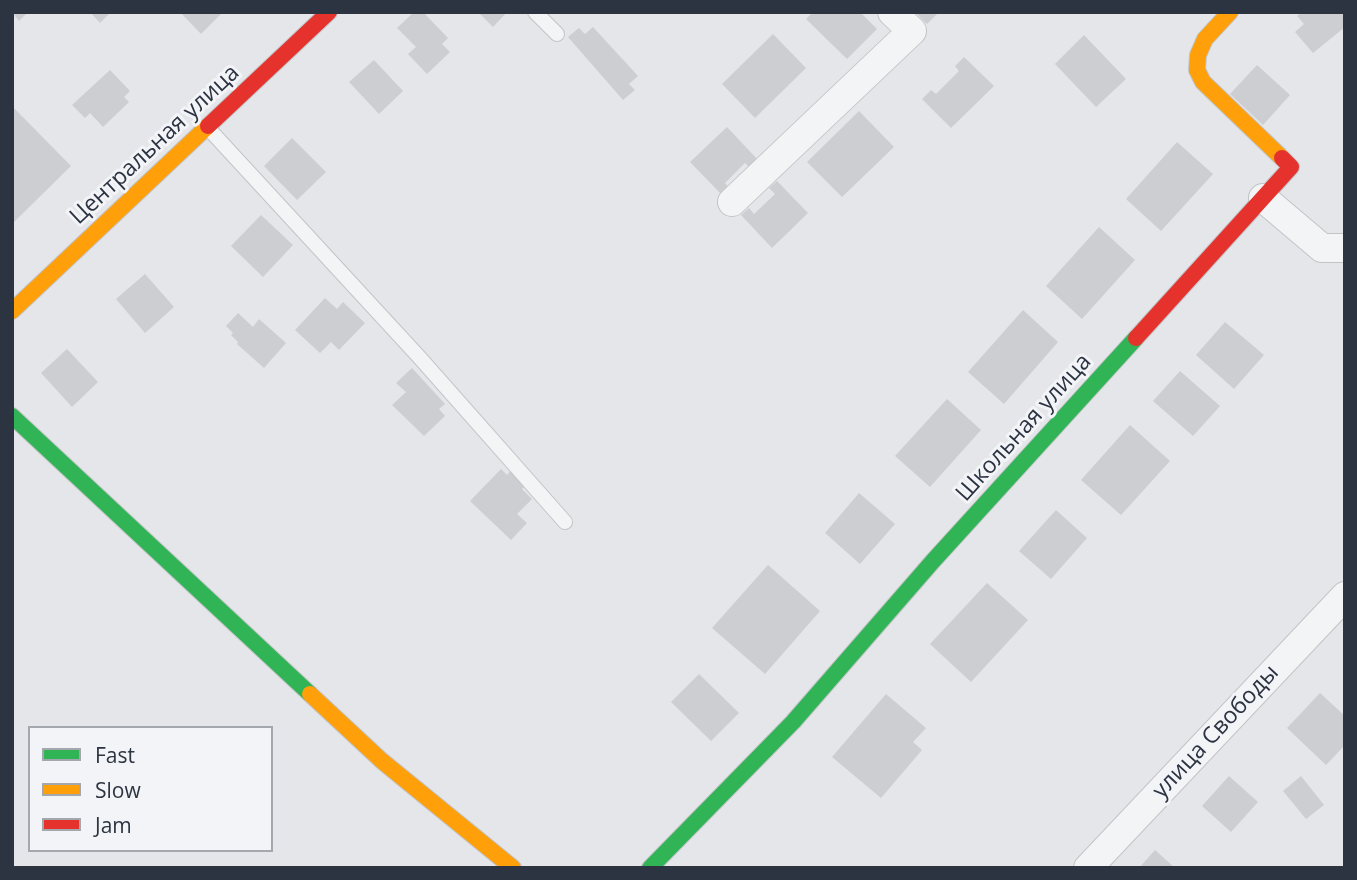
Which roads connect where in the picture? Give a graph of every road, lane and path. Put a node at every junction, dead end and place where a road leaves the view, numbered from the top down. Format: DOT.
graph roads {
  1 [pos="329,12"];
  2 [pos="535,12"];
  3 [pos="892,12"];
  4 [pos="1230,12"];
  5 [pos="558,34"];
  6 [pos="207,127"];
  7 [pos="1263,198"];
  8 [pos="732,202"];
  9 [pos="1345,248"];
  10 [pos="12,311"];
  11 [pos="12,416"];
  12 [pos="565,522"];
  13 [pos="1345,596"];
  14 [pos="513,868"];
  15 [pos="650,868"];
  16 [pos="1088,868"];
  1 -- 6 [label="street, Центральная улица"];
  2 -- 5 [label="lane"];
  3 -- 8 [label="street"];
  4 -- 7 [label="street, Школьная улица"];
  6 -- 10 [label="street, Центральная улица"];
  6 -- 12 [label="lane"];
  7 -- 9 [label="street"];
  7 -- 15 [label="street, Школьная улица"];
  11 -- 14 [label="street"];
  13 -- 16 [label="street, улица Свободы"];
}
